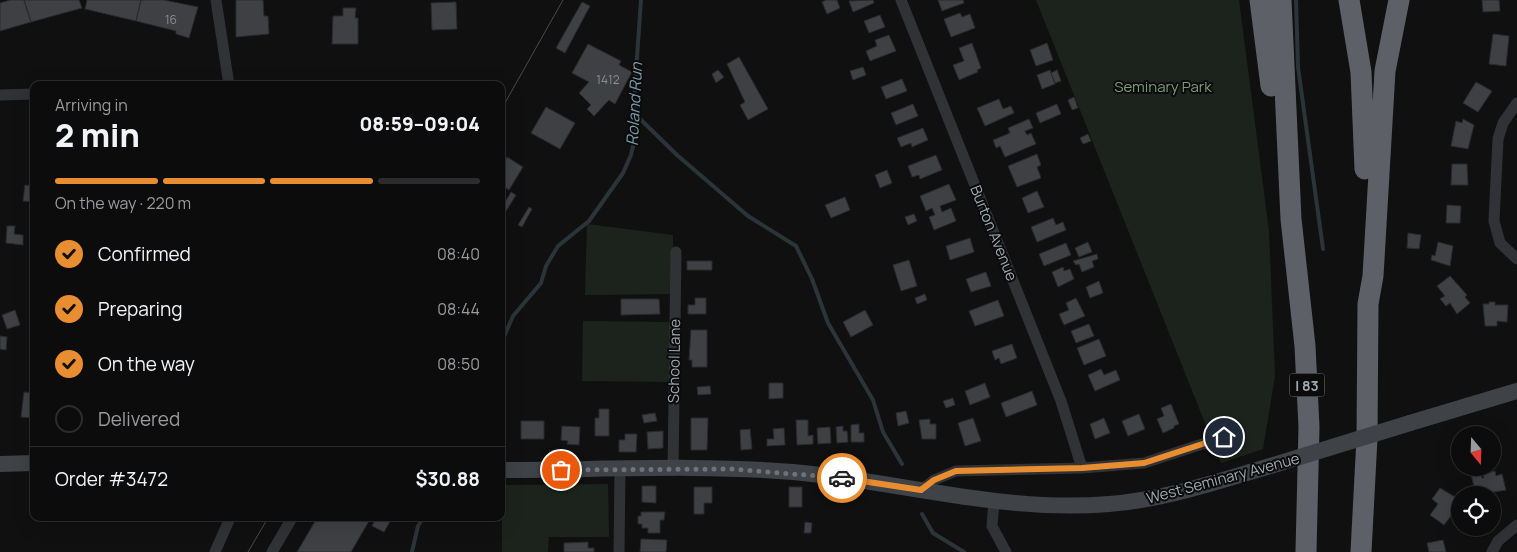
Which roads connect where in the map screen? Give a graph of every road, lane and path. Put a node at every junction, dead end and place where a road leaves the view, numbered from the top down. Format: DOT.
graph roads {
  1 [pos="216,0"];
  2 [pos="901,0"];
  3 [pos="1260,0"];
  4 [pos="1280,0"];
  5 [pos="1349,0"];
  6 [pos="1399,0"];
  7 [pos="227,81"];
  8 [pos="0,94"];
  9 [pos="30,94"];
  10 [pos="1517,103"];
  11 [pos="1291,219"];
  12 [pos="676,252"];
  13 [pos="1517,260"];
  14 [pos="1368,304"];
  15 [pos="1517,391"];
  16 [pos="1224,437"];
  17 [pos="30,463"];
  18 [pos="0,464"];
  19 [pos="1082,468"];
  20 [pos="505,470"];
  21 [pos="620,470"];
  22 [pos="673,470"];
  23 [pos="921,490"];
  24 [pos="994,501"];
  25 [pos="229,521"];
  26 [pos="290,521"];
  27 [pos="1517,525"];
  28 [pos="215,552"];
  29 [pos="272,552"];
  30 [pos="619,552"];
  31 [pos="1006,552"];
  32 [pos="1306,552"];
  33 [pos="1361,552"];
  34 [pos="1492,552"];
  1 -- 7 [label="street"];
  2 -- 19 [label="street, Burton Avenue"];
  3 -- 11 [label="highway"];
  4 -- 11 [label="highway, I 83"];
  5 -- 14 [label="highway"];
  6 -- 14 [label="highway"];
  8 -- 9 [label="street"];
  10 -- 13 [label="street"];
  11 -- 32 [label="highway, I 83"];
  12 -- 22 [label="street, School Lane"];
  14 -- 33 [label="highway"];
  15 -- 24 [label="main road, West Seminary Avenue, bridge"];
  16 -- 19 [label="street"];
  17 -- 18 [label="main road"];
  19 -- 23 [label="street"];
  20 -- 21 [label="main road, West Seminary Avenue"];
  21 -- 22 [label="main road, West Seminary Avenue"];
  21 -- 30 [label="street"];
  22 -- 23 [label="main road, West Seminary Avenue"];
  23 -- 24 [label="main road, West Seminary Avenue"];
  24 -- 31 [label="street"];
  25 -- 28 [label="street"];
  26 -- 29 [label="street"];
  27 -- 34 [label="street"];
}
